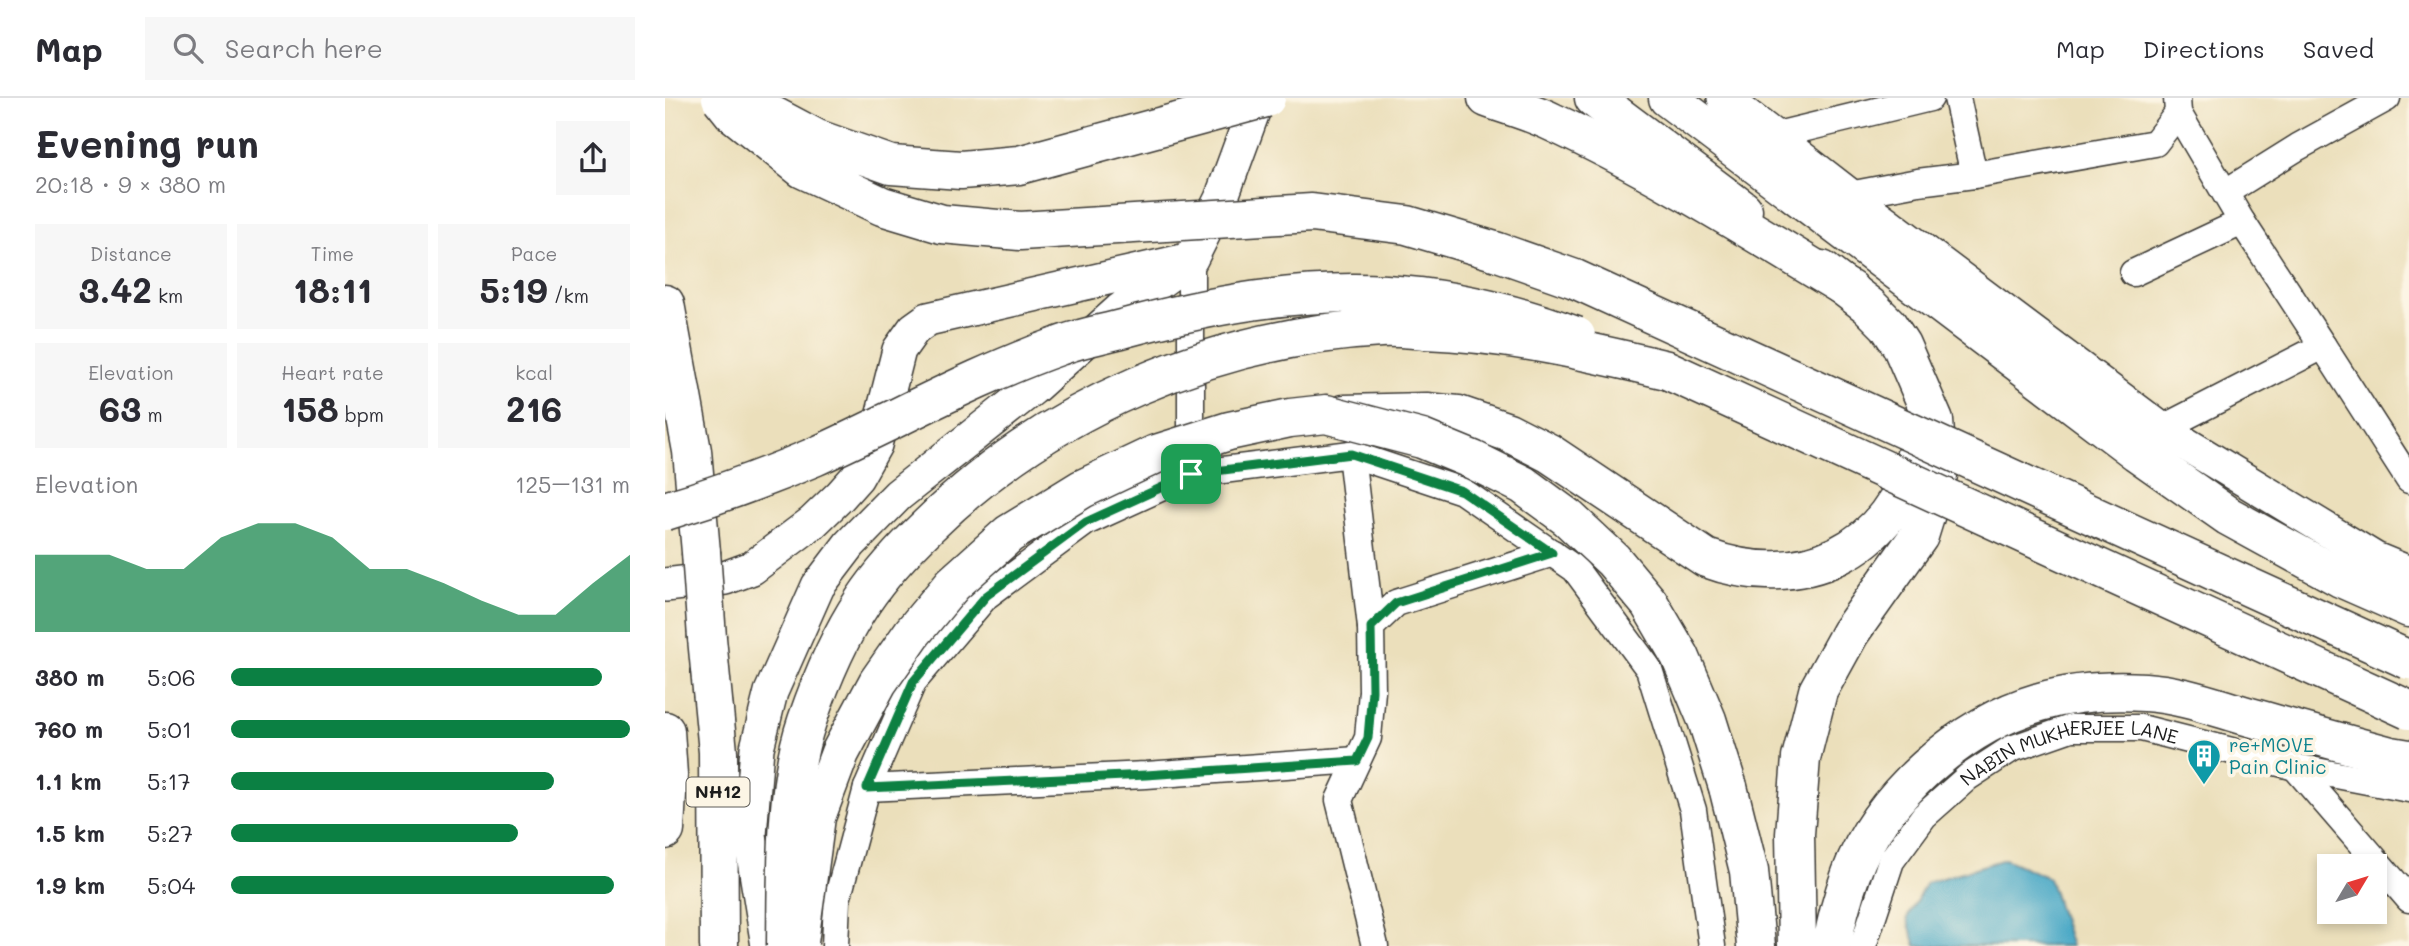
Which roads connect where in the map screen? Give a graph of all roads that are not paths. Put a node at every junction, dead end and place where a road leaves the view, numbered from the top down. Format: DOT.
graph roads {
  1 [pos="721,98"];
  2 [pos="742,98"];
  3 [pos="1258,98"];
  4 [pos="1266,98"];
  5 [pos="1487,98"];
  6 [pos="1594,98"];
  7 [pos="1668,98"];
  8 [pos="1724,98"];
  9 [pos="1930,98"];
  10 [pos="1957,98"];
  11 [pos="2387,98"];
  12 [pos="2178,105"];
  13 [pos="1773,136"];
  14 [pos="1974,175"];
  15 [pos="2226,192"];
  16 [pos="1849,195"];
  17 [pos="2242,222"];
  18 [pos="1191,259"];
  19 [pos="2133,273"];
  20 [pos="1850,290"];
  21 [pos="665,304"];
  22 [pos="2323,346"];
  23 [pos="1912,369"];
  24 [pos="1667,370"];
  25 [pos="1326,414"];
  26 [pos="2161,429"];
  27 [pos="1351,454"];
  28 [pos="1191,474"];
  29 [pos="2409,480"];
  30 [pos="665,512"];
  31 [pos="1552,553"];
  32 [pos="2409,573"];
  33 [pos="665,585"];
  34 [pos="2409,608"];
  35 [pos="1371,627"];
  36 [pos="2409,660"];
  37 [pos="2409,710"];
  38 [pos="665,732"];
  39 [pos="2409,759"];
  40 [pos="1357,761"];
  41 [pos="2295,767"];
  42 [pos="867,788"];
  43 [pos="2409,789"];
  44 [pos="665,830"];
  45 [pos="2409,899"];
  46 [pos="719,946"];
  47 [pos="768,946"];
  48 [pos="786,946"];
  49 [pos="798,946"];
  50 [pos="835,946"];
  51 [pos="1375,946"];
  52 [pos="1712,946"];
  53 [pos="1756,946"];
  54 [pos="1797,946"];
  55 [pos="1832,946"];
  56 [pos="1863,946"];
  1 -- 36 [label="main road, bridge"];
  2 -- 4 [label="main road, bridge"];
  3 -- 18 [label="street"];
  5 -- 20 [label="main road"];
  6 -- 20 [label="main road"];
  7 -- 34 [label="main road"];
  8 -- 13 [label="street"];
  9 -- 13 [label="street"];
  10 -- 14 [label="street"];
  11 -- 15 [label="street"];
  12 -- 14 [label="street"];
  12 -- 15 [label="street"];
  13 -- 16 [label="street"];
  14 -- 16 [label="street"];
  15 -- 17 [label="street"];
  16 -- 26 [label="street"];
  17 -- 19 [label="street"];
  17 -- 22 [label="street"];
  18 -- 28 [label="street"];
  18 -- 33 [label="street"];
  18 -- 47 [label="street"];
  20 -- 23 [label="main road"];
  21 -- 46 [label="main road, NH12, bridge"];
  22 -- 26 [label="street"];
  22 -- 29 [label="street"];
  23 -- 25 [label="main road, bridge"];
  23 -- 54 [label="main road"];
  24 -- 30 [label="main road, bridge"];
  24 -- 37 [label="main road, bridge"];
  24 -- 48 [label="main road, bridge"];
  25 -- 49 [label="main road, bridge"];
  25 -- 53 [label="main road, bridge"];
  26 -- 32 [label="street"];
  27 -- 28 [label="street"];
  27 -- 31 [label="street"];
  27 -- 35 [label="street"];
  28 -- 42 [label="street"];
  31 -- 35 [label="street"];
  31 -- 52 [label="street"];
  35 -- 40 [label="street"];
  38 -- 44 [label="main road, NH12"];
  39 -- 55 [label="main road"];
  40 -- 42 [label="street"];
  40 -- 51 [label="street"];
  41 -- 43 [label="street, NABIN MUKHERJEE LANE"];
  41 -- 45 [label="street"];
  41 -- 56 [label="street, NABIN MUKHERJEE LANE"];
  42 -- 50 [label="street"];
}
